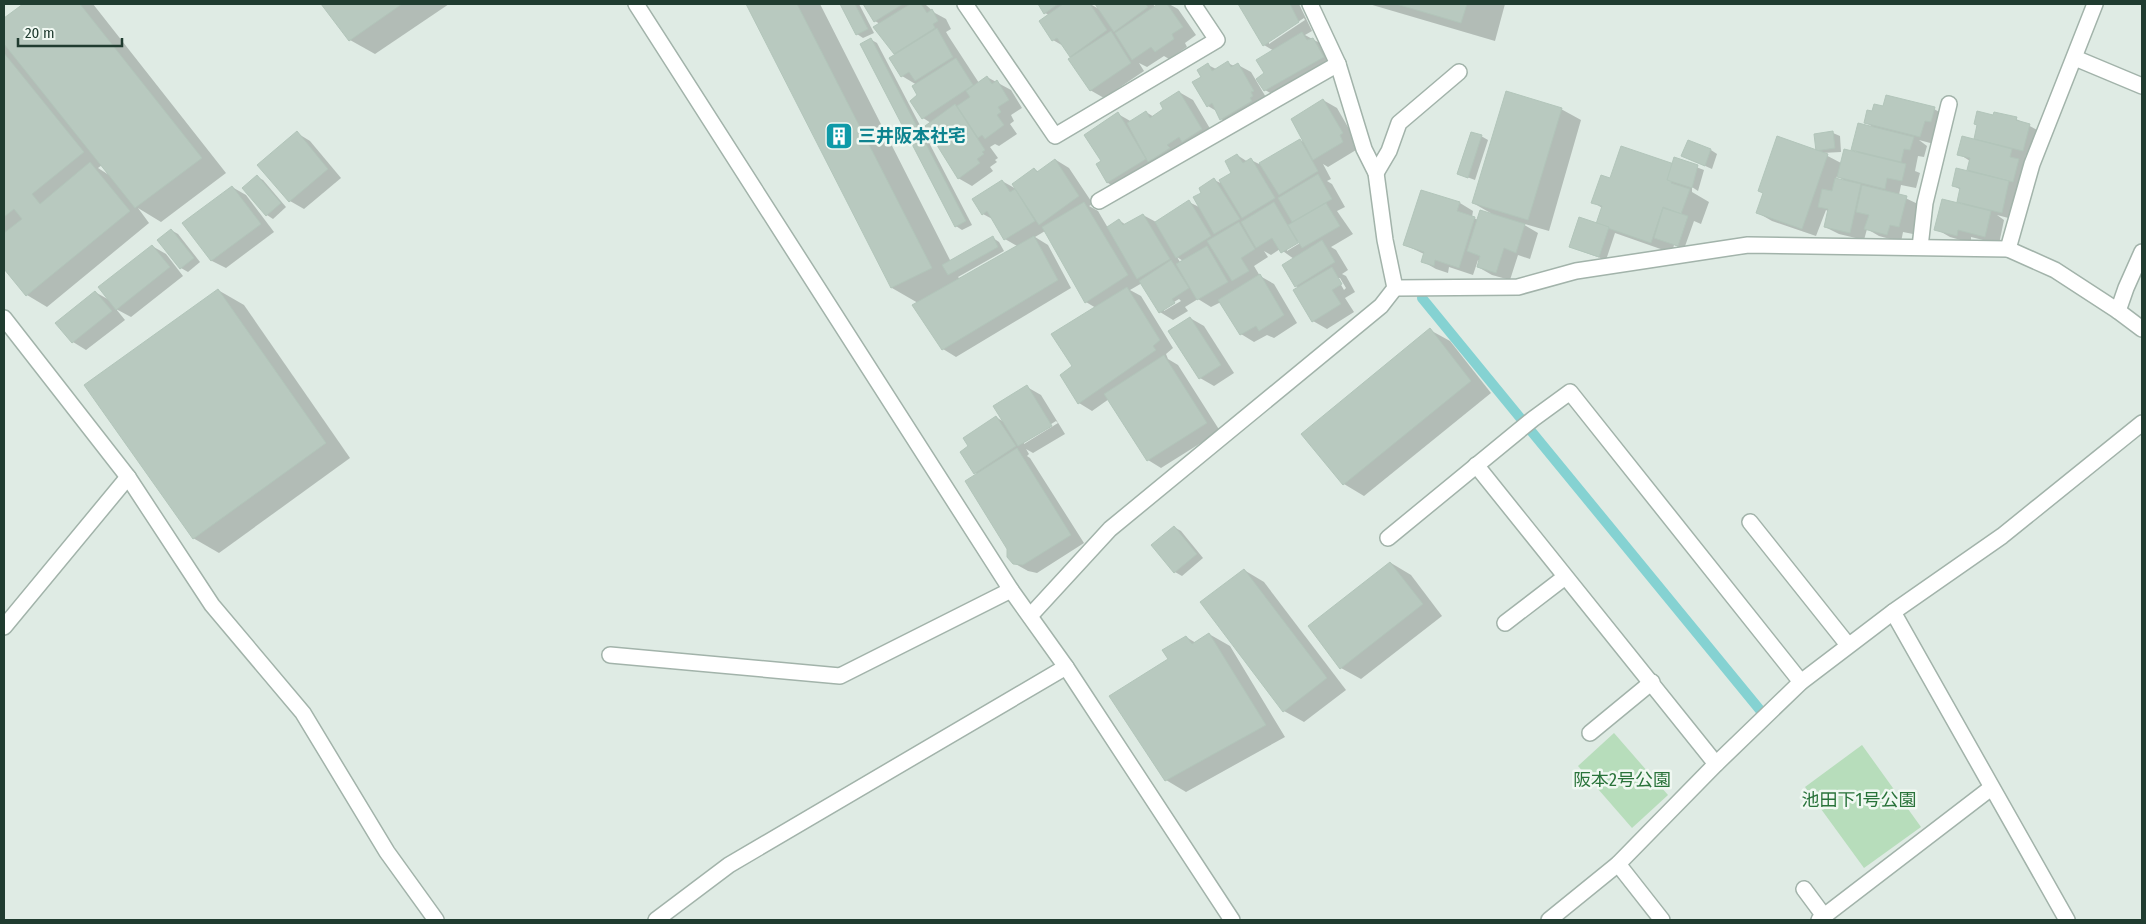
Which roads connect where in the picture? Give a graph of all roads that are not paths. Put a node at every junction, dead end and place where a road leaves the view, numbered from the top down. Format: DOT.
graph roads {
  1 [pos="636,4"];
  2 [pos="965,4"];
  3 [pos="1193,4"];
  4 [pos="1310,4"];
  5 [pos="2095,4"];
  6 [pos="2075,58"];
  7 [pos="1338,64"];
  8 [pos="1459,72"];
  9 [pos="2142,86"];
  10 [pos="1949,104"];
  11 [pos="1376,173"];
  12 [pos="1099,201"];
  13 [pos="1920,247"];
  14 [pos="2008,249"];
  15 [pos="2142,252"];
  16 [pos="1395,288"];
  17 [pos="2118,311"];
  18 [pos="4,318"];
  19 [pos="2142,329"];
  20 [pos="2142,423"];
  21 [pos="1476,465"];
  22 [pos="128,477"];
  23 [pos="1750,522"];
  24 [pos="1388,538"];
  25 [pos="1565,577"];
  26 [pos="1011,590"];
  27 [pos="1894,612"];
  28 [pos="1030,616"];
  29 [pos="1505,623"];
  30 [pos="4,627"];
  31 [pos="1848,645"];
  32 [pos="610,655"];
  33 [pos="1066,667"];
  34 [pos="1652,682"];
  35 [pos="1801,682"];
  36 [pos="1590,733"];
  37 [pos="1716,764"];
  38 [pos="1991,788"];
  39 [pos="1618,864"];
  40 [pos="1804,889"];
  41 [pos="1822,918"];
  42 [pos="436,920"];
  43 [pos="656,920"];
  44 [pos="1232,920"];
  45 [pos="1549,920"];
  46 [pos="1662,920"];
  47 [pos="2067,920"];
  1 -- 26 [label="street"];
  2 -- 3 [label="street"];
  4 -- 7 [label="street"];
  5 -- 6 [label="street"];
  6 -- 9 [label="street"];
  6 -- 14 [label="street"];
  7 -- 11 [label="street"];
  7 -- 12 [label="street"];
  8 -- 11 [label="street"];
  10 -- 13 [label="street"];
  11 -- 16 [label="street"];
  13 -- 14 [label="street"];
  13 -- 16 [label="street"];
  14 -- 17 [label="street"];
  15 -- 17 [label="street"];
  16 -- 28 [label="street"];
  17 -- 19 [label="street"];
  18 -- 22 [label="street"];
  20 -- 27 [label="street"];
  21 -- 24 [label="street"];
  21 -- 25 [label="street"];
  21 -- 35 [label="street"];
  22 -- 30 [label="street"];
  22 -- 42 [label="street"];
  23 -- 31 [label="street"];
  25 -- 29 [label="street"];
  25 -- 34 [label="street"];
  26 -- 28 [label="street"];
  26 -- 32 [label="street"];
  27 -- 31 [label="street"];
  27 -- 38 [label="street"];
  28 -- 33 [label="street"];
  31 -- 35 [label="street"];
  33 -- 43 [label="street"];
  33 -- 44 [label="street"];
  34 -- 36 [label="street"];
  34 -- 37 [label="street"];
  35 -- 37 [label="street"];
  37 -- 39 [label="street"];
  38 -- 41 [label="street"];
  38 -- 47 [label="street"];
  39 -- 45 [label="street"];
  39 -- 46 [label="street"];
  40 -- 41 [label="street"];
}
